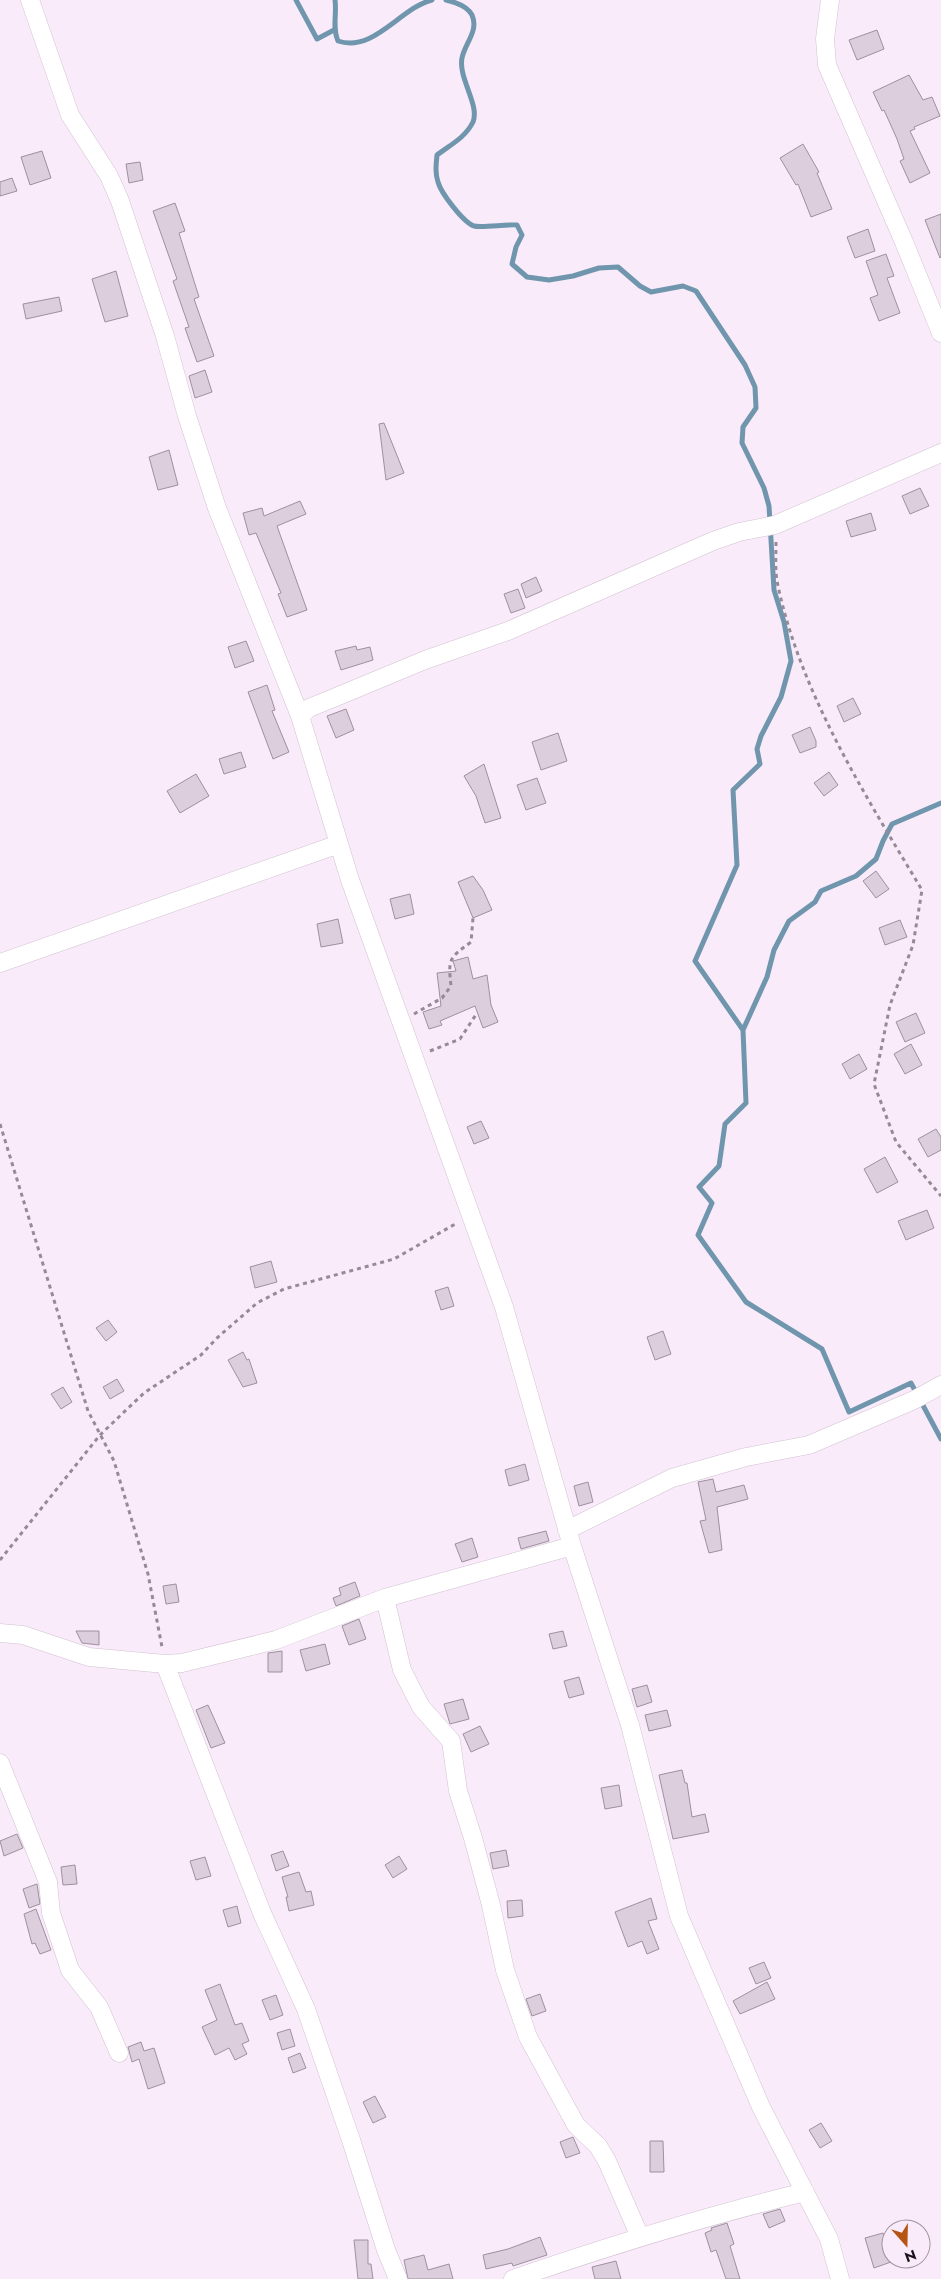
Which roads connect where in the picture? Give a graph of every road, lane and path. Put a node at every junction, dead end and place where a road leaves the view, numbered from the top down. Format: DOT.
graph roads {
  1 [pos="30,0"];
  2 [pos="830,0"];
  3 [pos="941,333"];
  4 [pos="941,453"];
  5 [pos="775,525"];
  6 [pos="300,716"];
  7 [pos="339,844"];
  8 [pos="474,918"];
  9 [pos="0,963"];
  10 [pos="477,1013"];
  11 [pos="401,1021"];
  12 [pos="413,1058"];
  13 [pos="0,1124"];
  14 [pos="941,1196"];
  15 [pos="470,1215"];
  16 [pos="941,1385"];
  17 [pos="100,1435"];
  18 [pos="570,1538"];
  19 [pos="0,1560"];
  20 [pos="385,1598"];
  21 [pos="0,1633"];
  22 [pos="165,1664"];
  23 [pos="0,1763"];
  24 [pos="119,2053"];
  25 [pos="805,2192"];
  26 [pos="640,2237"];
  27 [pos="398,2279"];
  28 [pos="513,2279"];
  29 [pos="840,2279"];
  1 -- 6 [label="street"];
  2 -- 3 [label="street"];
  4 -- 5 [label="street"];
  5 -- 6 [label="street"];
  5 -- 14 [label="path"];
  6 -- 7 [label="street"];
  7 -- 9 [label="street"];
  7 -- 11 [label="street"];
  8 -- 11 [label="path"];
  10 -- 12 [label="path"];
  11 -- 12 [label="street"];
  12 -- 15 [label="street"];
  13 -- 17 [label="path"];
  15 -- 17 [label="path"];
  15 -- 18 [label="street"];
  16 -- 18 [label="street"];
  17 -- 19 [label="path"];
  17 -- 22 [label="path"];
  18 -- 20 [label="street"];
  18 -- 25 [label="street"];
  20 -- 22 [label="street"];
  20 -- 26 [label="street"];
  21 -- 22 [label="street"];
  22 -- 27 [label="street"];
  23 -- 24 [label="street"];
  25 -- 26 [label="street"];
  25 -- 29 [label="street"];
  26 -- 28 [label="street"];
}
